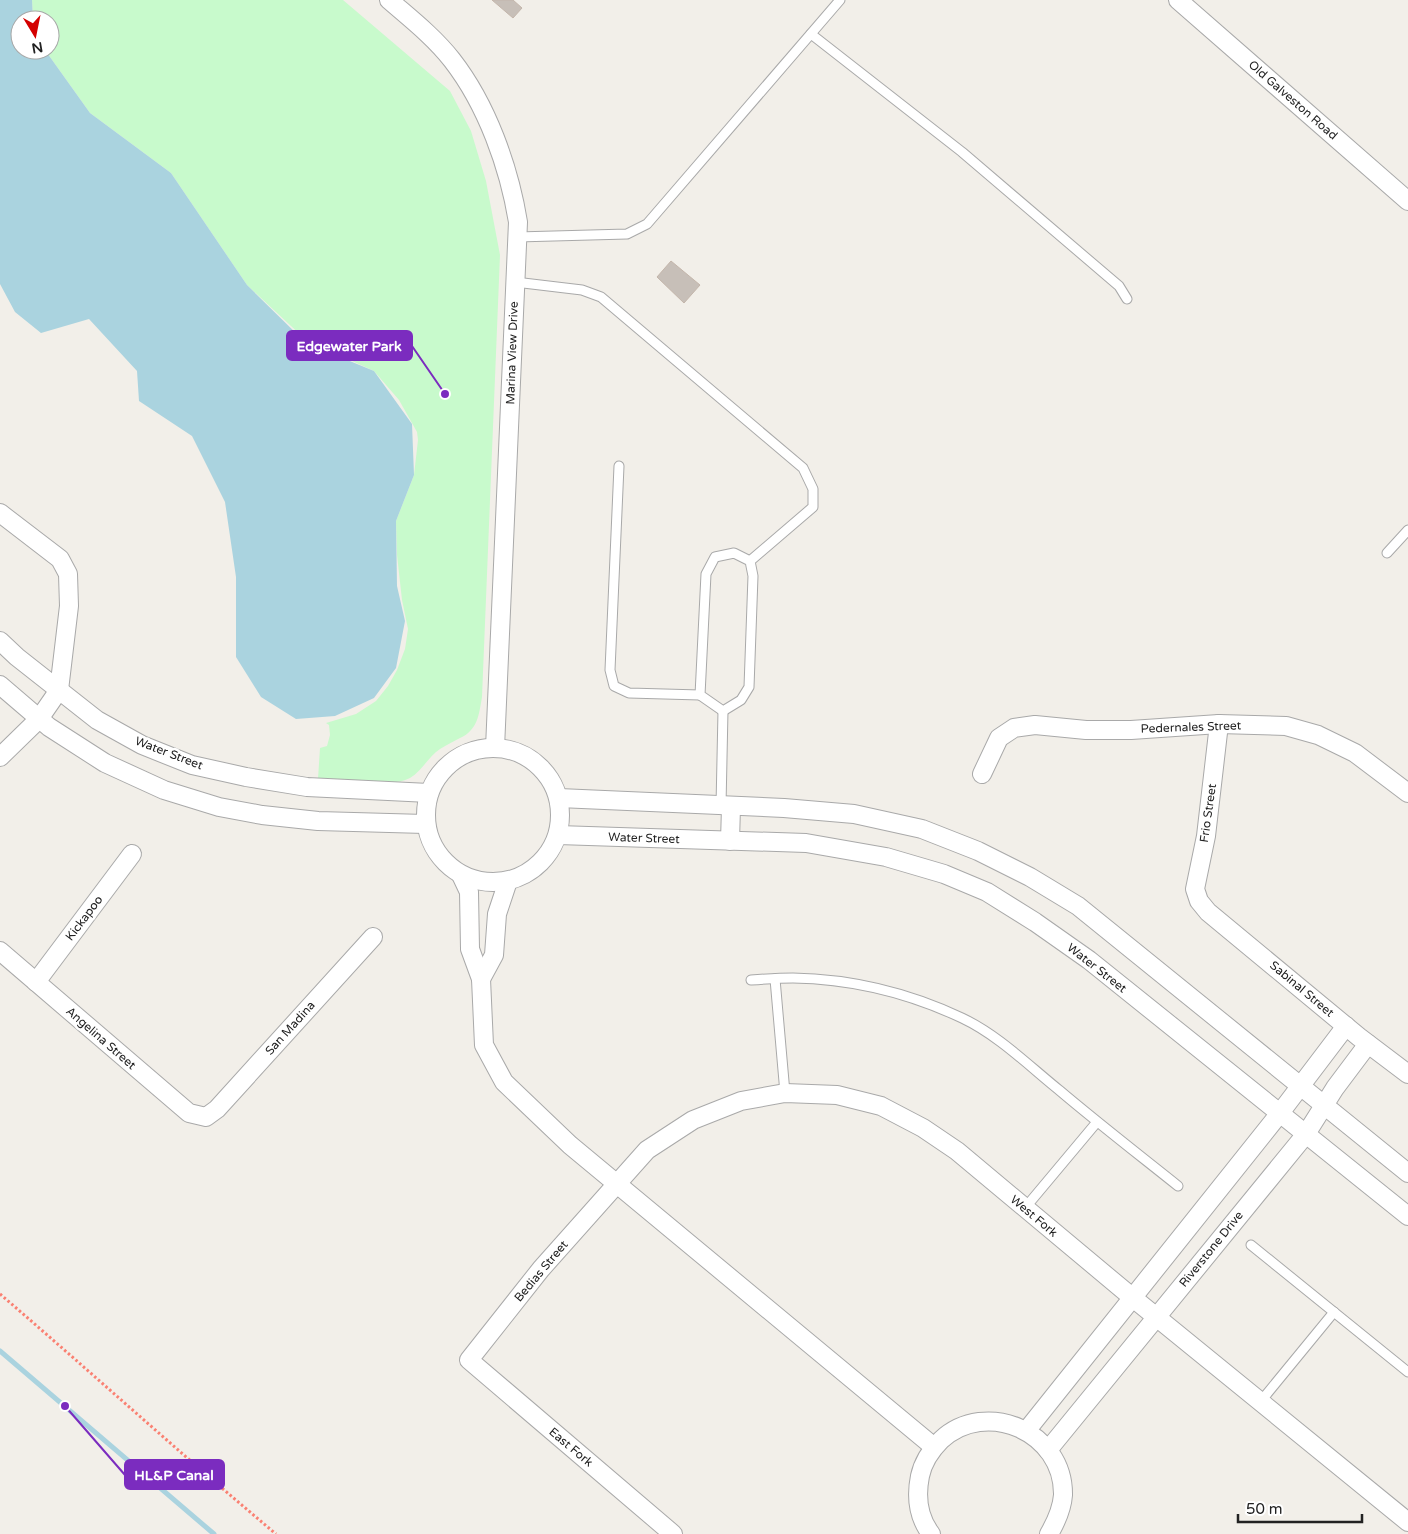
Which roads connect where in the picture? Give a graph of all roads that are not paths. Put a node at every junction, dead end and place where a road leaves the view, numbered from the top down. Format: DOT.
graph roads {
  1 [pos="389,0"];
  2 [pos="840,0"];
  3 [pos="1178,0"];
  4 [pos="811,34"];
  5 [pos="1408,201"];
  6 [pos="517,237"];
  7 [pos="515,282"];
  8 [pos="1127,299"];
  9 [pos="619,466"];
  10 [pos="0,514"];
  11 [pos="1408,530"];
  12 [pos="1387,553"];
  13 [pos="750,562"];
  14 [pos="0,641"];
  15 [pos="0,686"];
  16 [pos="59,690"];
  17 [pos="700,695"];
  18 [pos="723,711"];
  19 [pos="39,719"];
  20 [pos="1219,724"];
  21 [pos="495,748"];
  22 [pos="0,757"];
  23 [pos="982,774"];
  24 [pos="1408,792"];
  25 [pos="429,793"];
  26 [pos="559,798"];
  27 [pos="726,807"];
  28 [pos="425,824"];
  29 [pos="558,835"];
  30 [pos="730,841"];
  31 [pos="132,854"];
  32 [pos="461,875"];
  33 [pos="508,881"];
  34 [pos="1199,901"];
  35 [pos="374,937"];
  36 [pos="0,951"];
  37 [pos="481,979"];
  38 [pos="775,979"];
  39 [pos="751,980"];
  40 [pos="36,982"];
  41 [pos="1346,1026"];
  42 [pos="1368,1044"];
  43 [pos="1408,1074"];
  44 [pos="1300,1086"];
  45 [pos="785,1093"];
  46 [pos="1324,1105"];
  47 [pos="1280,1113"];
  48 [pos="206,1117"];
  49 [pos="1097,1122"];
  50 [pos="1306,1134"];
  51 [pos="1408,1173"];
  52 [pos="617,1184"];
  53 [pos="1178,1186"];
  54 [pos="1024,1208"];
  55 [pos="1408,1216"];
  56 [pos="1251,1245"];
  57 [pos="1133,1298"];
  58 [pos="1334,1312"];
  59 [pos="1157,1316"];
  60 [pos="469,1360"];
  61 [pos="1408,1372"];
  62 [pos="1261,1401"];
  63 [pos="1027,1430"];
  64 [pos="934,1447"];
  65 [pos="1048,1450"];
  66 [pos="1408,1522"];
  67 [pos="673,1534"];
  68 [pos="931,1534"];
  69 [pos="1049,1534"];
  1 -- 6 [label="street, Marina View Drive"];
  2 -- 4 [label="lane"];
  3 -- 5 [label="street, Old Galveston Road"];
  4 -- 6 [label="lane"];
  4 -- 8 [label="lane"];
  6 -- 7 [label="street, Marina View Drive"];
  7 -- 13 [label="lane"];
  7 -- 21 [label="street, Marina View Drive"];
  9 -- 17 [label="lane"];
  10 -- 16 [label="street"];
  11 -- 12 [label="lane"];
  13 -- 17 [label="lane"];
  13 -- 18 [label="lane"];
  14 -- 16 [label="street, Water Street"];
  15 -- 19 [label="street"];
  16 -- 19 [label="street"];
  16 -- 25 [label="street, Water Street"];
  17 -- 18 [label="lane"];
  18 -- 27 [label="lane"];
  19 -- 22 [label="street"];
  19 -- 28 [label="street"];
  20 -- 23 [label="street, Pedernales Street"];
  20 -- 24 [label="street, Pedernales Street"];
  20 -- 34 [label="street, Frio Street"];
  21 -- 25 [label="street"];
  21 -- 26 [label="street"];
  25 -- 28 [label="street"];
  26 -- 27 [label="street"];
  26 -- 29 [label="street"];
  27 -- 30 [label="street"];
  27 -- 44 [label="street"];
  28 -- 32 [label="street"];
  29 -- 30 [label="street, Water Street"];
  29 -- 33 [label="street"];
  30 -- 47 [label="street, Water Street"];
  31 -- 40 [label="street, Kickapoo"];
  32 -- 33 [label="street"];
  32 -- 37 [label="street"];
  33 -- 37 [label="street"];
  34 -- 41 [label="street, Sabinal Street"];
  35 -- 48 [label="street, San Madina"];
  36 -- 40 [label="street, Angelina Street"];
  37 -- 52 [label="street"];
  38 -- 39 [label="lane"];
  38 -- 45 [label="lane"];
  38 -- 49 [label="lane"];
  40 -- 48 [label="street, Angelina Street"];
  41 -- 42 [label="street, Sabinal Street"];
  41 -- 44 [label="street"];
  42 -- 43 [label="street, Sabinal Street"];
  42 -- 46 [label="street, Riverstone Drive"];
  44 -- 46 [label="street"];
  44 -- 47 [label="street"];
  45 -- 52 [label="street, West Fork"];
  45 -- 54 [label="street, West Fork"];
  46 -- 50 [label="street, Riverstone Drive"];
  46 -- 51 [label="street"];
  47 -- 50 [label="street, Water Street"];
  47 -- 57 [label="street"];
  49 -- 53 [label="lane"];
  49 -- 54 [label="lane"];
  50 -- 55 [label="street, Water Street"];
  50 -- 59 [label="street, Riverstone Drive"];
  52 -- 60 [label="street, Bedias Street"];
  52 -- 64 [label="street"];
  54 -- 57 [label="street, West Fork"];
  56 -- 58 [label="lane"];
  57 -- 59 [label="street, West Fork"];
  57 -- 63 [label="street"];
  58 -- 61 [label="lane"];
  58 -- 62 [label="lane"];
  59 -- 62 [label="street, West Fork"];
  59 -- 65 [label="street, Riverstone Drive"];
  60 -- 67 [label="street, East Fork"];
  62 -- 66 [label="street, West Fork"];
  63 -- 64 [label="street"];
  63 -- 65 [label="street"];
  64 -- 68 [label="street"];
  65 -- 69 [label="street"];
}
